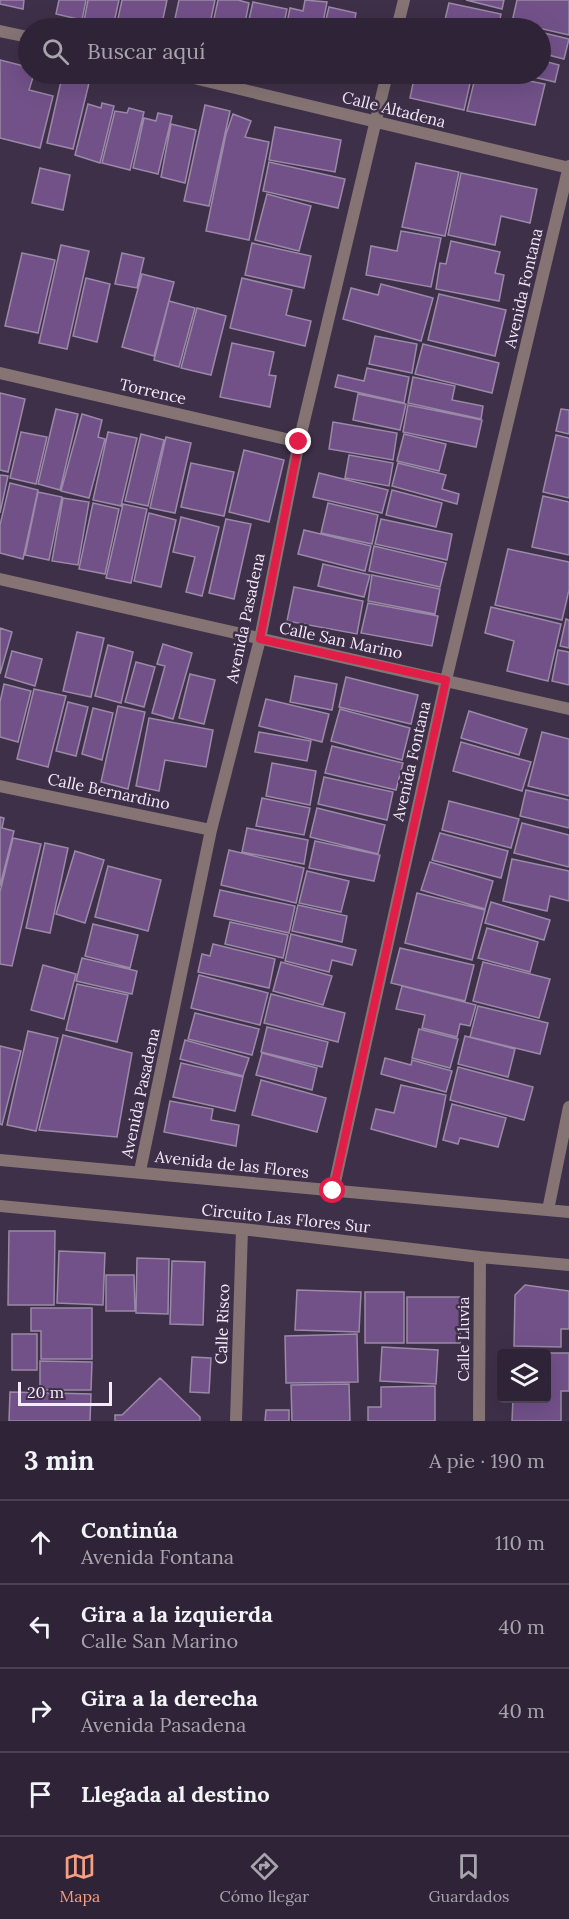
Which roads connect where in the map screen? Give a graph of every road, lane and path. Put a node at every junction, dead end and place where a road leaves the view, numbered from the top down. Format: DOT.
graph roads {
  1 [pos="404,0"];
  2 [pos="400,18"];
  3 [pos="0,30"];
  4 [pos="18,35"];
  5 [pos="219,84"];
  6 [pos="385,84"];
  7 [pos="377,122"];
  8 [pos="569,167"];
  9 [pos="0,373"];
  10 [pos="299,442"];
  11 [pos="0,579"];
  12 [pos="260,639"];
  13 [pos="446,680"];
  14 [pos="569,709"];
  15 [pos="0,786"];
  16 [pos="211,830"];
  17 [pos="569,1107"];
  18 [pos="0,1160"];
  19 [pos="140,1171"];
  20 [pos="333,1191"];
  21 [pos="0,1206"];
  22 [pos="548,1210"];
  23 [pos="569,1212"];
  24 [pos="242,1229"];
  25 [pos="480,1257"];
  26 [pos="569,1265"];
  27 [pos="236,1421"];
  28 [pos="479,1421"];
  1 -- 2 [label="street"];
  3 -- 4 [label="street"];
  5 -- 7 [label="street, Calle Altadena"];
  6 -- 7 [label="street, Avenida Pasadena"];
  7 -- 8 [label="street, Calle Altadena"];
  7 -- 10 [label="street, Avenida Pasadena"];
  8 -- 13 [label="street, Avenida Fontana"];
  9 -- 10 [label="street, Torrence"];
  10 -- 12 [label="street, Avenida Pasadena"];
  11 -- 12 [label="street, Calle San Marino"];
  12 -- 13 [label="street, Calle San Marino"];
  12 -- 16 [label="street, Avenida Pasadena"];
  13 -- 14 [label="street, Calle San Marino"];
  13 -- 20 [label="street, Avenida Fontana"];
  15 -- 16 [label="street, Calle Bernardino"];
  16 -- 19 [label="street, Avenida Pasadena"];
  17 -- 22 [label="street"];
  18 -- 19 [label="street, Avenida de las Flores"];
  19 -- 20 [label="street, Avenida de las Flores"];
  20 -- 22 [label="street, Avenida de las Flores"];
  21 -- 24 [label="street, Circuito Las Flores Sur"];
  22 -- 23 [label="street, Avenida de las Flores"];
  24 -- 25 [label="street, Circuito Las Flores Sur"];
  24 -- 27 [label="street, Calle Risco"];
  25 -- 26 [label="street, Circuito Las Flores Sur"];
  25 -- 28 [label="street, Calle Lluvia"];
}
